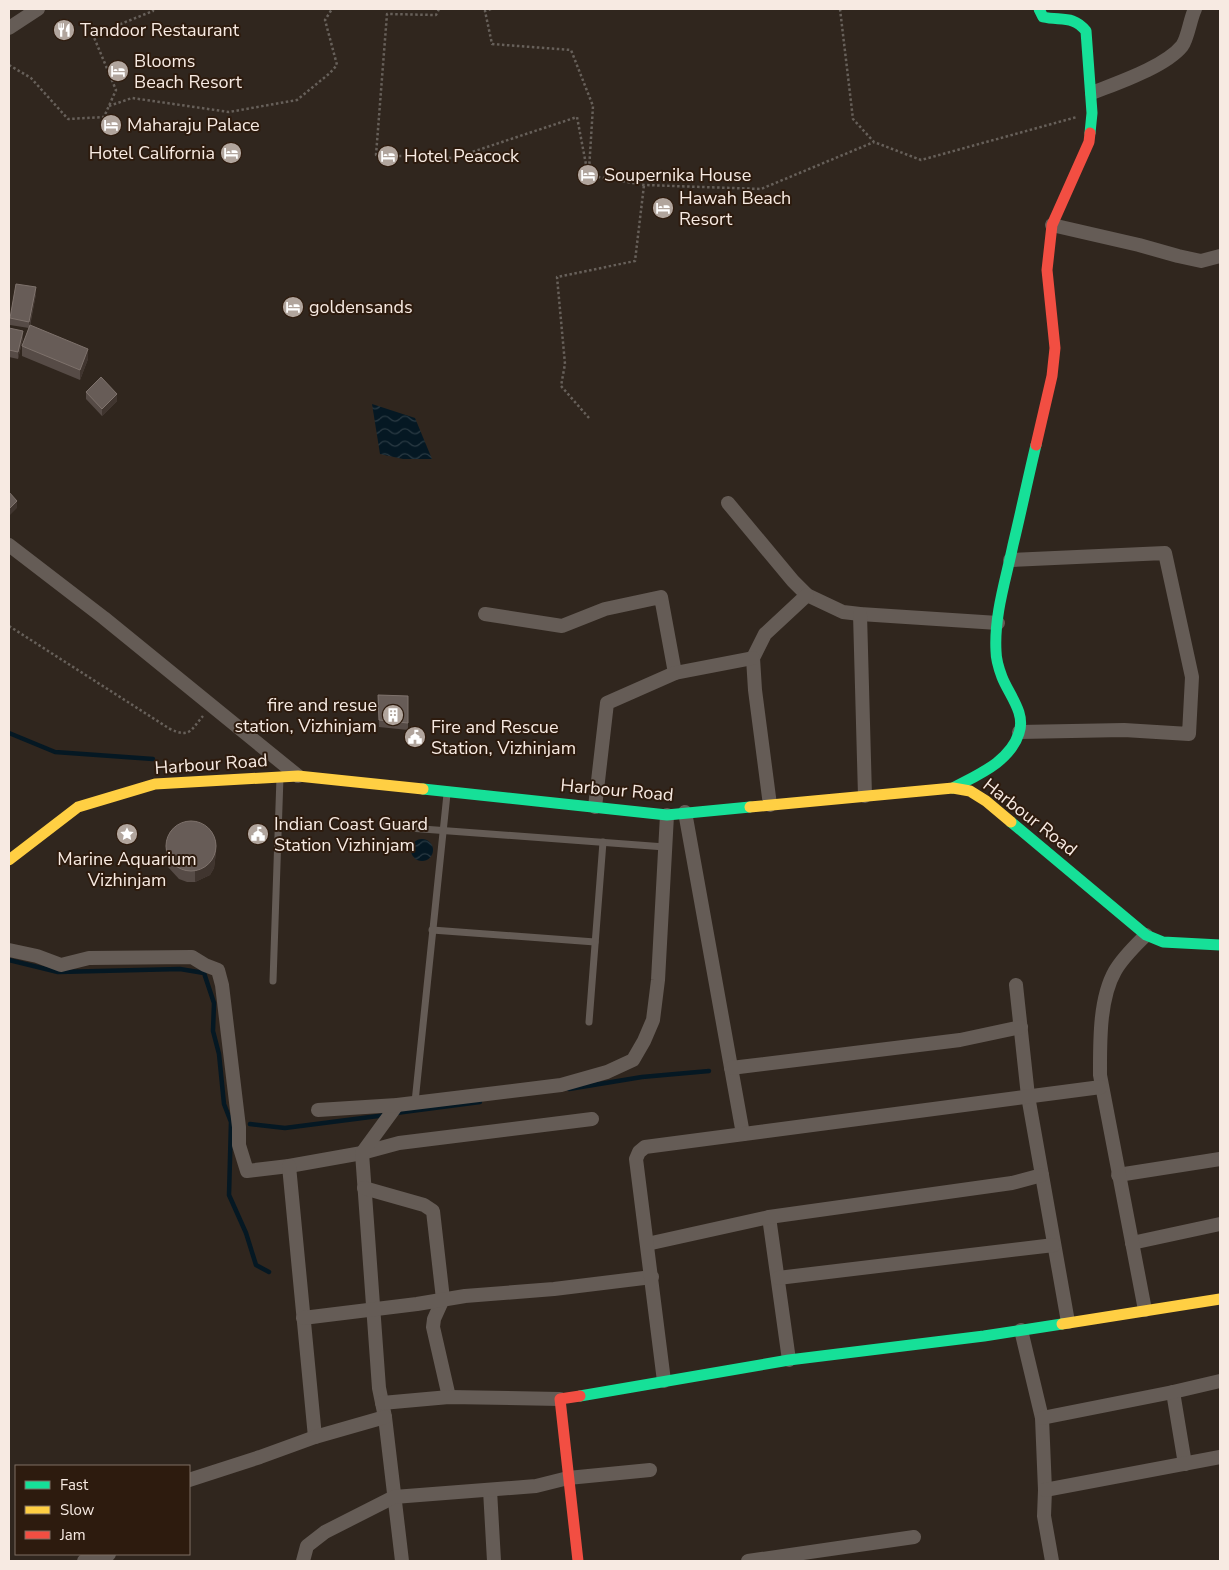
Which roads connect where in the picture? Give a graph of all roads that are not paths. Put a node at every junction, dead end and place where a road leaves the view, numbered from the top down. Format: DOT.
graph roads {
  1 [pos="38,9"];
  2 [pos="1039,9"];
  3 [pos="1195,9"];
  4 [pos="9,28"];
  5 [pos="1092,93"];
  6 [pos="1052,225"];
  7 [pos="1220,256"];
  8 [pos="728,502"];
  9 [pos="9,545"];
  10 [pos="1010,560"];
  11 [pos="807,595"];
  12 [pos="486,614"];
  13 [pos="860,614"];
  14 [pos="998,623"];
  15 [pos="753,658"];
  16 [pos="675,673"];
  17 [pos="1019,732"];
  18 [pos="280,776"];
  19 [pos="298,776"];
  20 [pos="954,788"];
  21 [pos="448,791"];
  22 [pos="865,796"];
  23 [pos="770,805"];
  24 [pos="596,807"];
  25 [pos="685,812"];
  26 [pos="667,815"];
  27 [pos="382,826"];
  28 [pos="444,830"];
  29 [pos="603,842"];
  30 [pos="665,847"];
  31 [pos="9,860"];
  32 [pos="432,930"];
  33 [pos="1146,935"];
  34 [pos="595,942"];
  35 [pos="1220,945"];
  36 [pos="9,950"];
  37 [pos="273,981"];
  38 [pos="1016,985"];
  39 [pos="589,1022"];
  40 [pos="1020,1027"];
  41 [pos="731,1068"];
  42 [pos="1101,1087"];
  43 [pos="1028,1096"];
  44 [pos="415,1102"];
  45 [pos="397,1105"];
  46 [pos="318,1110"];
  47 [pos="592,1119"];
  48 [pos="743,1134"];
  49 [pos="362,1154"];
  50 [pos="1220,1159"];
  51 [pos="289,1166"];
  52 [pos="1042,1175"];
  53 [pos="1118,1176"];
  54 [pos="364,1188"];
  55 [pos="769,1217"];
  56 [pos="1220,1224"];
  57 [pos="1132,1243"];
  58 [pos="647,1244"];
  59 [pos="1054,1245"];
  60 [pos="652,1277"];
  61 [pos="778,1278"];
  62 [pos="443,1299"];
  63 [pos="1220,1299"];
  64 [pos="373,1308"];
  65 [pos="1145,1310"];
  66 [pos="303,1318"];
  67 [pos="1068,1322"];
  68 [pos="1021,1330"];
  69 [pos="789,1360"];
  70 [pos="664,1381"];
  71 [pos="1220,1381"];
  72 [pos="1173,1392"];
  73 [pos="449,1397"];
  74 [pos="560,1399"];
  75 [pos="382,1403"];
  76 [pos="385,1417"];
  77 [pos="1042,1418"];
  78 [pos="315,1437"];
  79 [pos="1220,1457"];
  80 [pos="1185,1464"];
  81 [pos="650,1470"];
  82 [pos="568,1478"];
  83 [pos="190,1480"];
  84 [pos="490,1490"];
  85 [pos="1045,1490"];
  86 [pos="394,1497"];
  87 [pos="914,1537"];
  88 [pos="105,1555"];
  89 [pos="84,1561"];
  90 [pos="302,1561"];
  91 [pos="402,1561"];
  92 [pos="494,1561"];
  93 [pos="578,1561"];
  94 [pos="753,1561"];
  95 [pos="1052,1561"];
  1 -- 4 [label="street"];
  2 -- 5 [label="street"];
  3 -- 5 [label="street"];
  5 -- 6 [label="street"];
  6 -- 7 [label="street"];
  6 -- 10 [label="street"];
  8 -- 11 [label="street"];
  9 -- 19 [label="street"];
  10 -- 14 [label="street"];
  10 -- 17 [label="street"];
  11 -- 13 [label="street"];
  11 -- 15 [label="street"];
  12 -- 16 [label="street"];
  13 -- 14 [label="street"];
  13 -- 22 [label="street"];
  14 -- 17 [label="street"];
  15 -- 16 [label="street"];
  15 -- 23 [label="street"];
  16 -- 24 [label="street"];
  17 -- 20 [label="street"];
  18 -- 19 [label="street, Harbour Road"];
  18 -- 31 [label="street, Harbour Road"];
  18 -- 37 [label="lane"];
  19 -- 21 [label="street, Harbour Road"];
  20 -- 22 [label="street, Harbour Road"];
  20 -- 33 [label="street, Harbour Road"];
  21 -- 24 [label="street, Harbour Road"];
  21 -- 28 [label="lane"];
  22 -- 23 [label="street, Harbour Road"];
  23 -- 25 [label="street, Harbour Road"];
  24 -- 26 [label="street, Harbour Road"];
  25 -- 26 [label="street, Harbour Road"];
  25 -- 41 [label="street"];
  26 -- 30 [label="street"];
  27 -- 28 [label="lane"];
  28 -- 29 [label="lane"];
  28 -- 32 [label="lane"];
  29 -- 30 [label="lane"];
  29 -- 34 [label="lane"];
  30 -- 44 [label="street"];
  32 -- 34 [label="lane"];
  32 -- 44 [label="lane"];
  33 -- 35 [label="street, Harbour Road"];
  33 -- 42 [label="street"];
  34 -- 39 [label="lane"];
  36 -- 51 [label="street"];
  38 -- 40 [label="street"];
  40 -- 41 [label="street"];
  40 -- 43 [label="street"];
  41 -- 48 [label="street"];
  42 -- 43 [label="street"];
  42 -- 53 [label="street"];
  43 -- 48 [label="street"];
  43 -- 52 [label="street"];
  44 -- 45 [label="street"];
  45 -- 46 [label="street"];
  45 -- 49 [label="street"];
  47 -- 49 [label="street"];
  48 -- 58 [label="street"];
  49 -- 51 [label="street"];
  49 -- 54 [label="street"];
  50 -- 53 [label="street"];
  51 -- 66 [label="street"];
  52 -- 55 [label="street"];
  52 -- 59 [label="street"];
  53 -- 57 [label="street"];
  54 -- 62 [label="street"];
  54 -- 64 [label="street"];
  55 -- 58 [label="street"];
  55 -- 61 [label="street"];
  56 -- 57 [label="street"];
  57 -- 65 [label="street"];
  58 -- 60 [label="street"];
  59 -- 61 [label="street"];
  59 -- 67 [label="street"];
  60 -- 62 [label="street"];
  60 -- 70 [label="street"];
  61 -- 69 [label="street"];
  62 -- 64 [label="street"];
  62 -- 73 [label="street"];
  63 -- 65 [label="street"];
  64 -- 66 [label="street"];
  64 -- 75 [label="street"];
  65 -- 67 [label="street"];
  66 -- 78 [label="street"];
  67 -- 68 [label="street"];
  68 -- 69 [label="street"];
  68 -- 77 [label="street"];
  69 -- 70 [label="street"];
  70 -- 74 [label="street"];
  71 -- 72 [label="street"];
  72 -- 77 [label="street"];
  72 -- 80 [label="street"];
  73 -- 74 [label="street"];
  73 -- 75 [label="street"];
  74 -- 82 [label="street"];
  75 -- 76 [label="street"];
  76 -- 78 [label="street"];
  76 -- 86 [label="street"];
  77 -- 85 [label="street"];
  78 -- 83 [label="street"];
  79 -- 80 [label="street"];
  80 -- 85 [label="street"];
  81 -- 82 [label="street"];
  82 -- 84 [label="street"];
  82 -- 93 [label="street"];
  84 -- 86 [label="street"];
  84 -- 92 [label="street"];
  85 -- 95 [label="street"];
  86 -- 90 [label="street"];
  86 -- 91 [label="street"];
  87 -- 94 [label="street"];
  88 -- 89 [label="street"];
}
